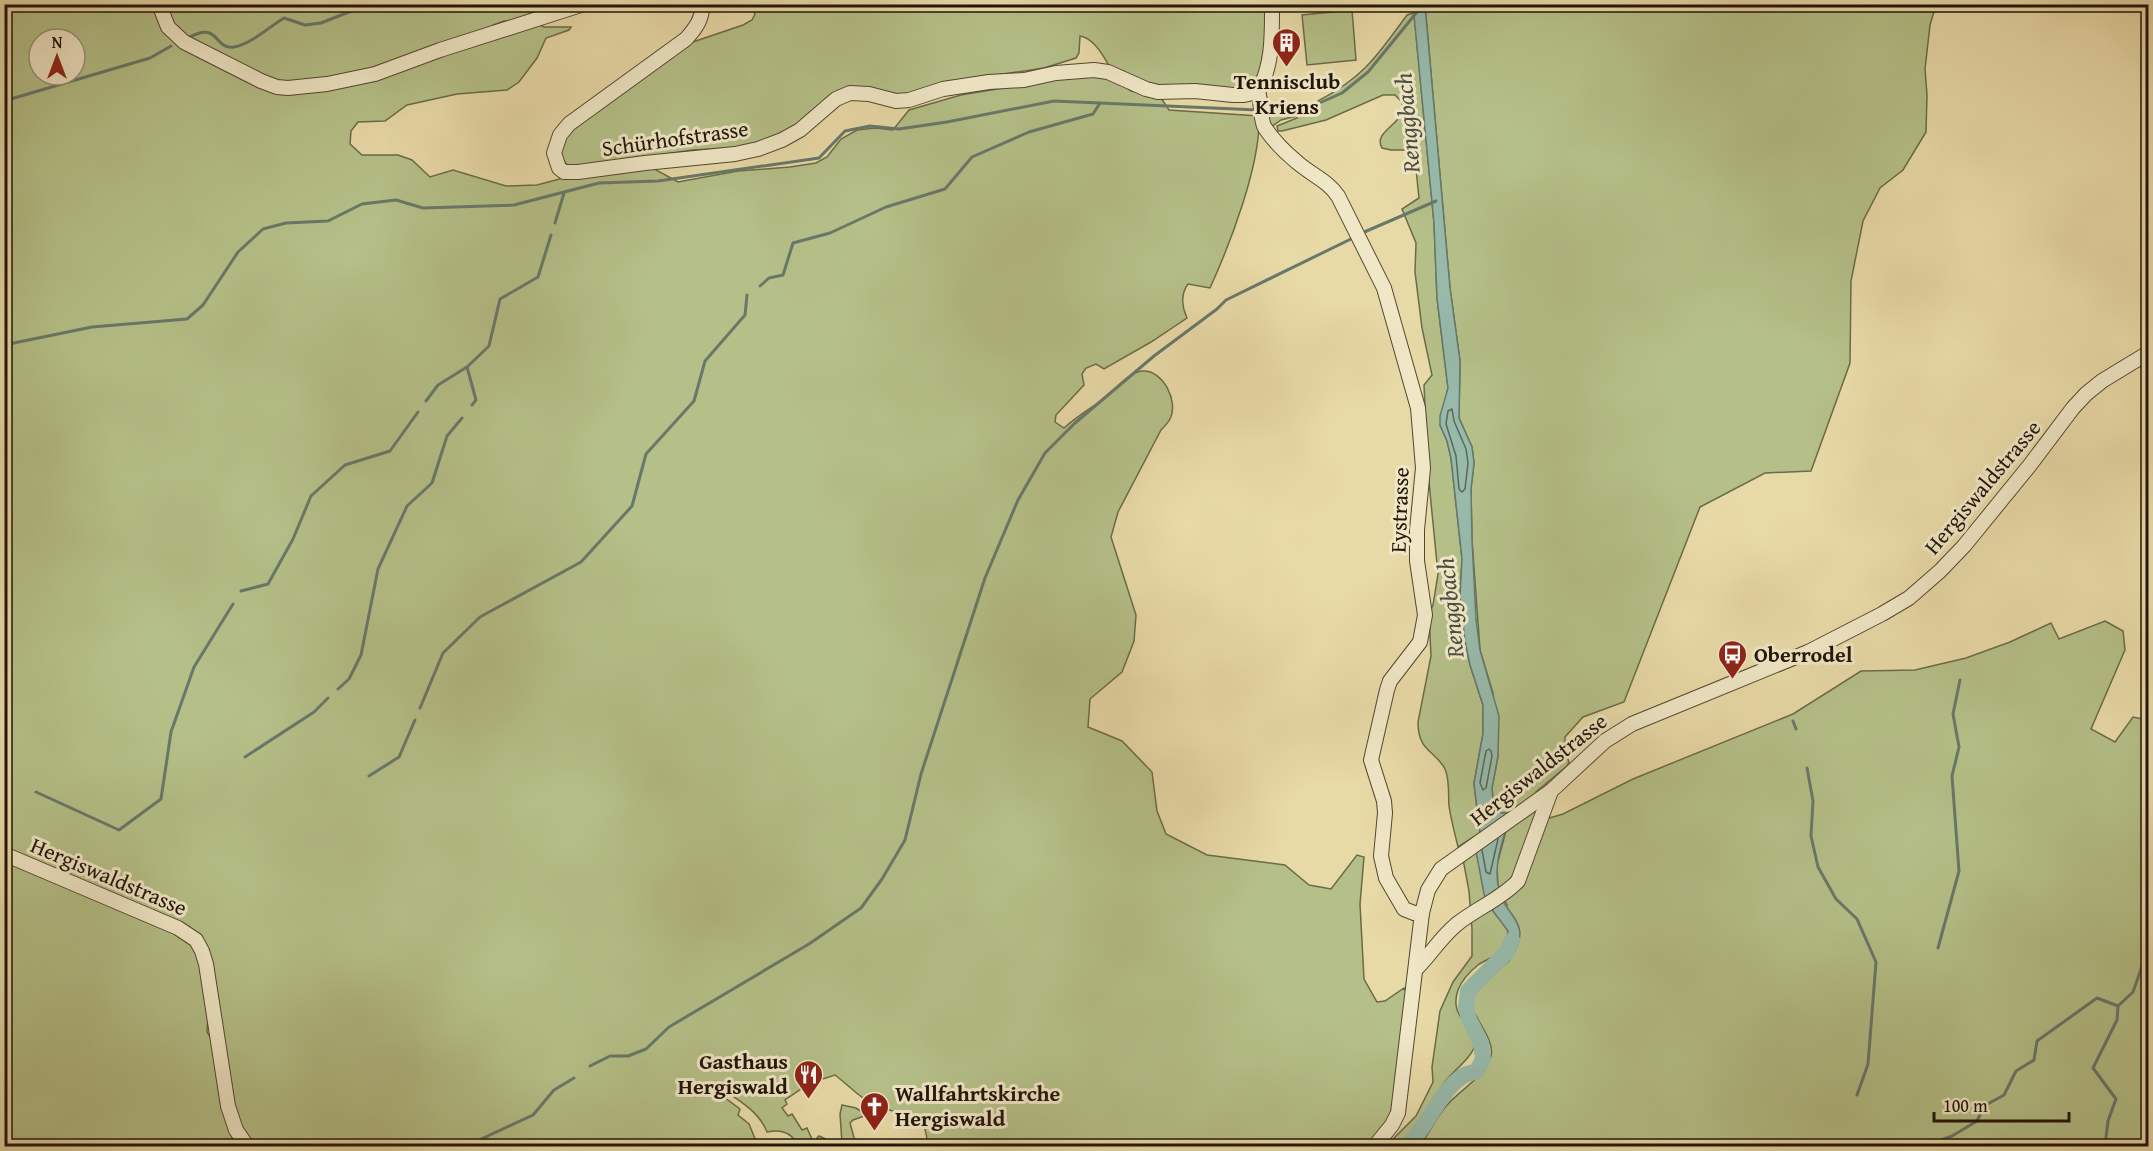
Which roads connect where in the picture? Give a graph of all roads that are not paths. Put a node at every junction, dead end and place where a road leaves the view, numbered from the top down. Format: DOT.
graph roads {
  1 [pos="159,4"];
  2 [pos="584,4"];
  3 [pos="702,4"];
  4 [pos="1272,4"];
  5 [pos="1260,97"];
  6 [pos="2148,353"];
  7 [pos="1551,791"];
  8 [pos="4,854"];
  9 [pos="1422,913"];
  10 [pos="1417,968"];
  11 [pos="247,1146"];
  12 [pos="1375,1146"];
  1 -- 2 [label="street"];
  3 -- 5 [label="street, Schürhofstrasse"];
  4 -- 5 [label="street"];
  5 -- 9 [label="street, Eystrasse"];
  6 -- 7 [label="street, Hergiswaldstrasse"];
  7 -- 9 [label="street, Hergiswaldstrasse"];
  7 -- 10 [label="street"];
  8 -- 11 [label="street, Hergiswaldstrasse"];
  9 -- 10 [label="street, Hergiswaldstrasse"];
  10 -- 12 [label="street, Hergiswaldstrasse"];
}
